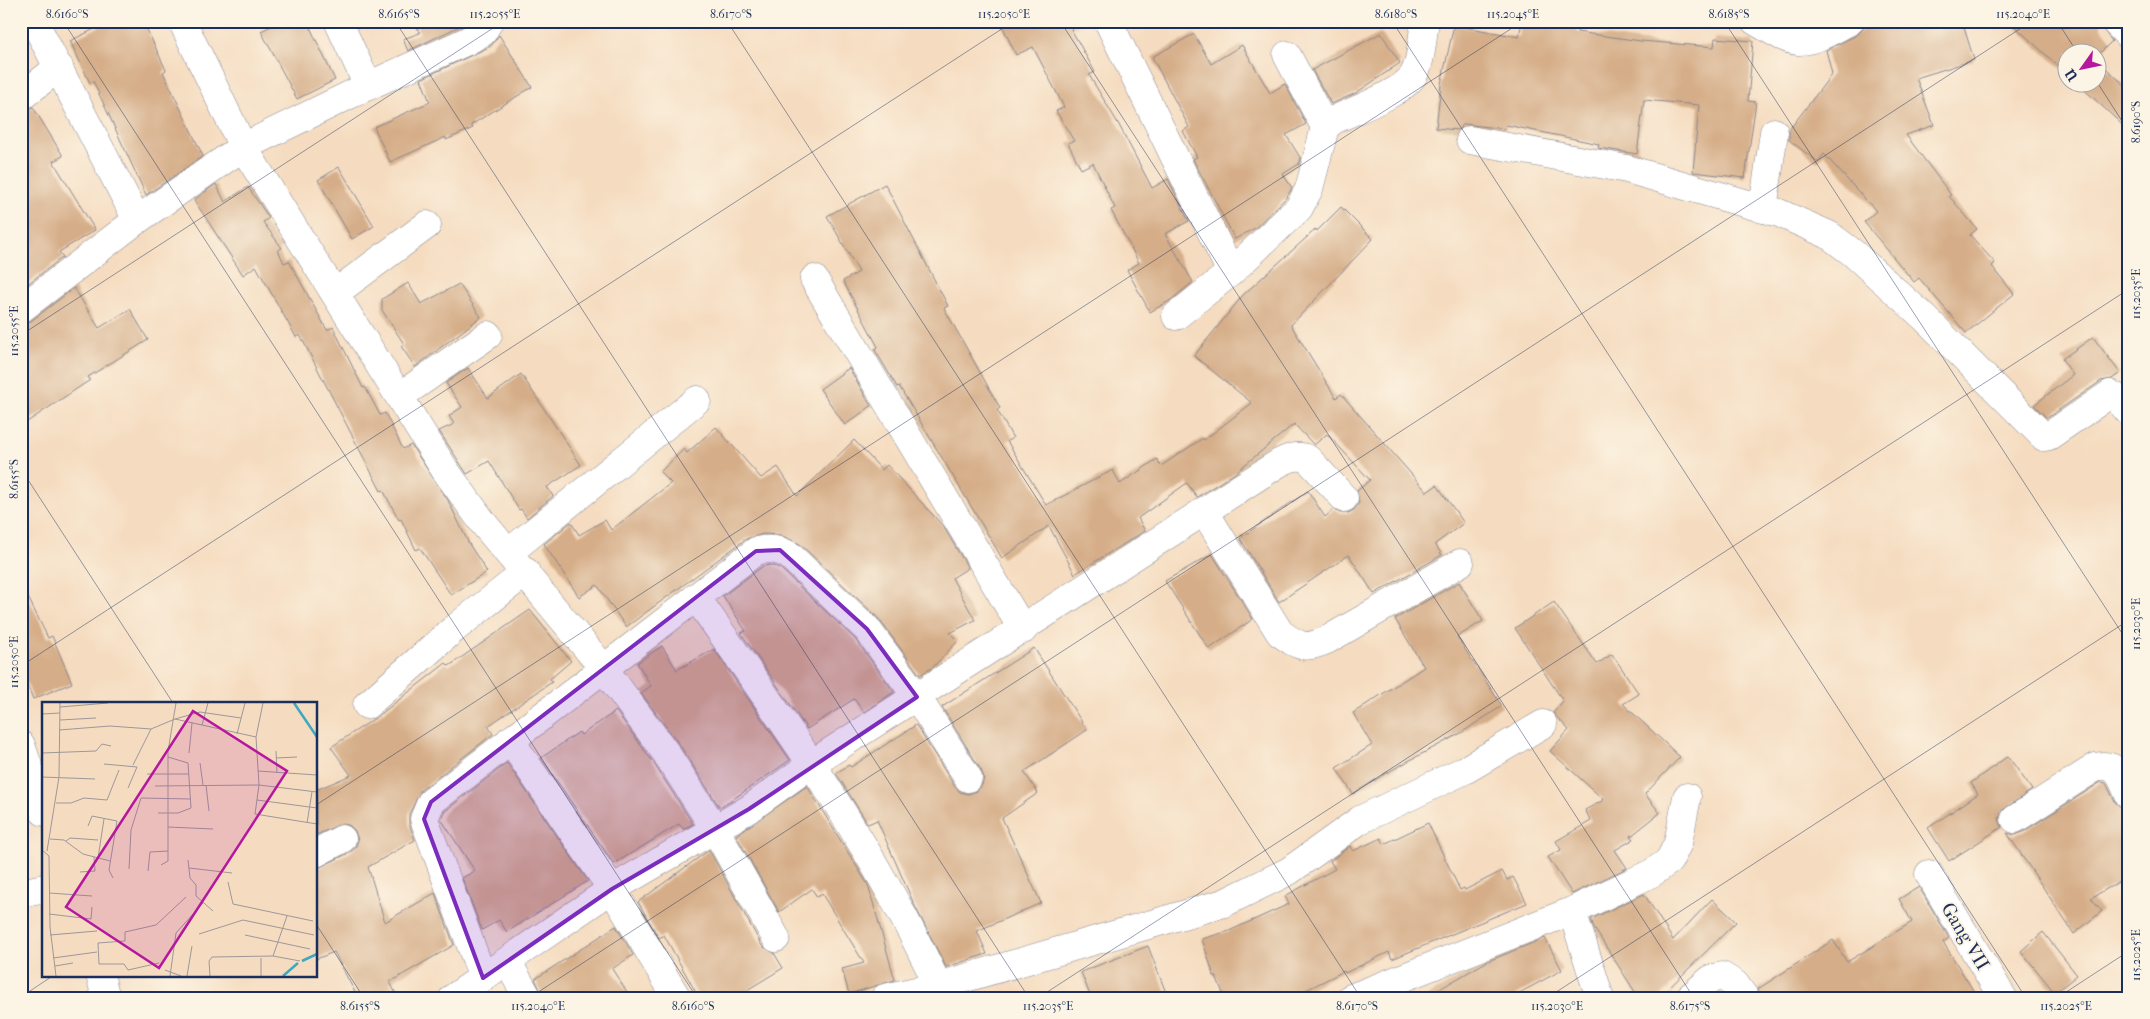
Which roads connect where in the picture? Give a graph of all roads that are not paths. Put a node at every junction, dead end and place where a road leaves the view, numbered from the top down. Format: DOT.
graph roads {
  1 [pos="34,21"];
  2 [pos="182,21"];
  3 [pos="338,21"];
  4 [pos="489,21"];
  5 [pos="1108,21"];
  6 [pos="1425,21"];
  7 [pos="1755,21"];
  8 [pos="1850,21"];
  9 [pos="1287,55"];
  10 [pos="59,67"];
  11 [pos="368,86"];
  12 [pos="21,97"];
  13 [pos="1325,128"];
  14 [pos="1774,132"];
  15 [pos="1470,140"];
  16 [pos="243,147"];
  17 [pos="1763,209"];
  18 [pos="137,220"];
  19 [pos="427,225"];
  20 [pos="1231,272"];
  21 [pos="814,279"];
  22 [pos="335,293"];
  23 [pos="21,308"];
  24 [pos="1176,316"];
  25 [pos="488,336"];
  26 [pos="400,396"];
  27 [pos="697,400"];
  28 [pos="2129,412"];
  29 [pos="1344,498"];
  30 [pos="1204,511"];
  31 [pos="1460,562"];
  32 [pos="517,563"];
  33 [pos="696,597"];
  34 [pos="1023,630"];
  35 [pos="605,670"];
  36 [pos="917,697"];
  37 [pos="367,705"];
  38 [pos="1542,724"];
  39 [pos="510,740"];
  40 [pos="21,745"];
  41 [pos="813,764"];
  42 [pos="968,778"];
  43 [pos="2129,795"];
  44 [pos="1687,797"];
  45 [pos="42,806"];
  46 [pos="2015,819"];
  47 [pos="715,829"];
  48 [pos="342,839"];
  49 [pos="318,851"];
  50 [pos="1929,874"];
  51 [pos="42,888"];
  52 [pos="612,889"];
  53 [pos="21,893"];
  54 [pos="1572,911"];
  55 [pos="776,938"];
  56 [pos="508,961"];
  57 [pos="100,976"];
  58 [pos="483,978"];
  59 [pos="938,986"];
  60 [pos="106,998"];
  61 [pos="453,998"];
  62 [pos="528,998"];
  63 [pos="677,998"];
  64 [pos="885,998"];
  65 [pos="1351,998"];
  66 [pos="1600,998"];
  67 [pos="1690,998"];
  68 [pos="1745,998"];
  69 [pos="2004,998"];
  1 -- 10 [label="street"];
  2 -- 16 [label="street"];
  3 -- 11 [label="street"];
  4 -- 11 [label="street"];
  5 -- 20 [label="street"];
  6 -- 13 [label="street"];
  7 -- 8 [label="street"];
  9 -- 13 [label="street"];
  10 -- 12 [label="street"];
  10 -- 18 [label="street"];
  11 -- 16 [label="street"];
  13 -- 20 [label="street"];
  14 -- 17 [label="street"];
  15 -- 17 [label="street"];
  16 -- 18 [label="street"];
  16 -- 22 [label="street"];
  17 -- 28 [label="street"];
  18 -- 23 [label="street"];
  19 -- 22 [label="street"];
  20 -- 24 [label="street"];
  21 -- 34 [label="street"];
  22 -- 26 [label="street"];
  25 -- 26 [label="street"];
  26 -- 32 [label="street"];
  27 -- 32 [label="street"];
  29 -- 30 [label="street"];
  30 -- 31 [label="street"];
  30 -- 34 [label="street"];
  32 -- 35 [label="street"];
  32 -- 37 [label="street"];
  33 -- 35 [label="street"];
  33 -- 36 [label="street"];
  33 -- 41 [label="street"];
  34 -- 36 [label="street"];
  35 -- 39 [label="street"];
  35 -- 47 [label="street"];
  36 -- 41 [label="street"];
  36 -- 42 [label="street"];
  38 -- 59 [label="street"];
  39 -- 52 [label="street"];
  39 -- 58 [label="street"];
  40 -- 45 [label="street"];
  41 -- 47 [label="street"];
  41 -- 59 [label="street"];
  43 -- 46 [label="street"];
  44 -- 54 [label="street"];
  47 -- 52 [label="street"];
  47 -- 55 [label="street"];
  48 -- 49 [label="street"];
  50 -- 69 [label="street, Gang VII"];
  51 -- 53 [label="street"];
  52 -- 56 [label="street"];
  52 -- 63 [label="street"];
  54 -- 65 [label="street"];
  54 -- 66 [label="street"];
  56 -- 58 [label="street"];
  56 -- 62 [label="street"];
  57 -- 60 [label="street"];
  58 -- 61 [label="street"];
  59 -- 64 [label="street"];
  67 -- 68 [label="street"];
}
